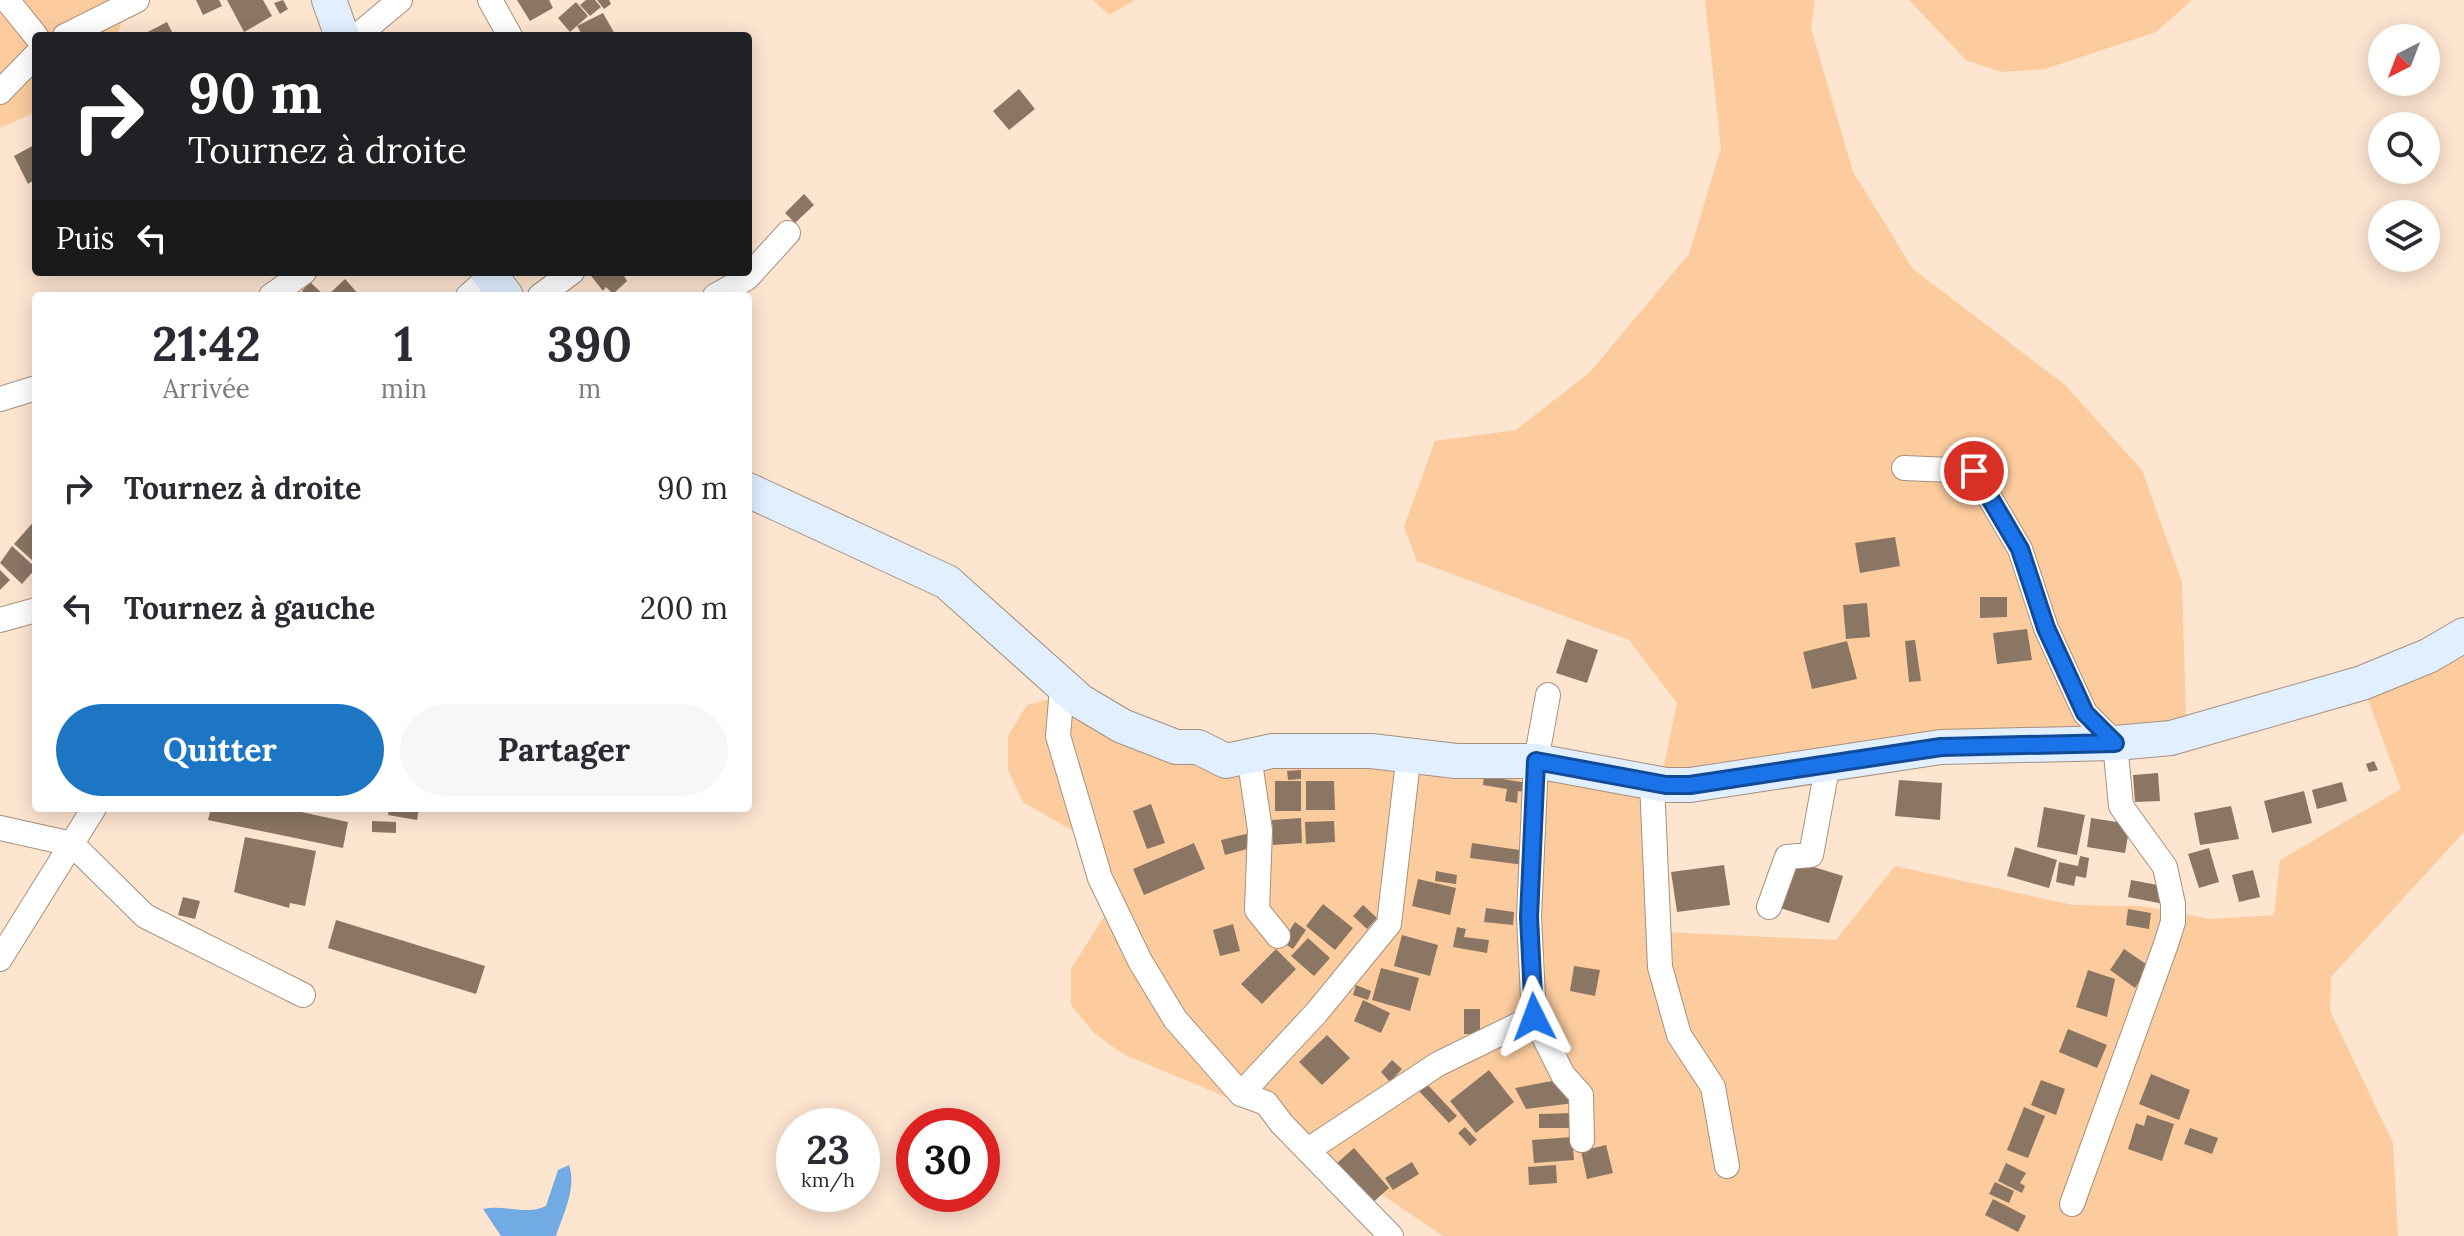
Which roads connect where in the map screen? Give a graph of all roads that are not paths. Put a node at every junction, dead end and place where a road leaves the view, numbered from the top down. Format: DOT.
graph roads {
  1 [pos="7,0"];
  2 [pos="137,0"];
  3 [pos="329,0"];
  4 [pos="400,0"];
  5 [pos="490,0"];
  6 [pos="33,32"];
  7 [pos="73,32"];
  8 [pos="341,32"];
  9 [pos="362,32"];
  10 [pos="508,32"];
  11 [pos="32,59"];
  12 [pos="0,92"];
  13 [pos="788,233"];
  14 [pos="752,273"];
  15 [pos="298,276"];
  16 [pos="567,276"];
  17 [pos="749,276"];
  18 [pos="276,292"];
  19 [pos="545,292"];
  20 [pos="722,292"];
  21 [pos="32,389"];
  22 [pos="0,399"];
  23 [pos="1904,468"];
  24 [pos="752,493"];
  25 [pos="32,611"];
  26 [pos="0,620"];
  27 [pos="2464,635"];
  28 [pos="1062,688"];
  29 [pos="1548,695"];
  30 [pos="2115,743"];
  31 [pos="1409,753"];
  32 [pos="1249,756"];
  33 [pos="1536,761"];
  34 [pos="1828,763"];
  35 [pos="1652,782"];
  36 [pos="92,812"];
  37 [pos="0,828"];
  38 [pos="72,844"];
  39 [pos="1769,907"];
  40 [pos="1278,936"];
  41 [pos="0,959"];
  42 [pos="303,995"];
  43 [pos="1534,1017"];
  44 [pos="1241,1094"];
  45 [pos="1582,1140"];
  46 [pos="1308,1150"];
  47 [pos="1727,1166"];
  48 [pos="2072,1204"];
  49 [pos="1391,1236"];
  1 -- 6 [label="street"];
  2 -- 7 [label="street"];
  3 -- 8 [label="street"];
  4 -- 9 [label="street"];
  5 -- 10 [label="street"];
  11 -- 12 [label="street"];
  13 -- 14 [label="street"];
  15 -- 18 [label="street"];
  16 -- 19 [label="street"];
  17 -- 20 [label="street"];
  21 -- 22 [label="street"];
  23 -- 30 [label="street"];
  24 -- 28 [label="street"];
  25 -- 26 [label="street"];
  27 -- 30 [label="street"];
  28 -- 32 [label="street"];
  28 -- 44 [label="street"];
  29 -- 33 [label="street"];
  30 -- 34 [label="street"];
  30 -- 48 [label="street"];
  31 -- 32 [label="street"];
  31 -- 33 [label="street"];
  31 -- 44 [label="street"];
  32 -- 40 [label="street"];
  33 -- 35 [label="street"];
  33 -- 43 [label="street"];
  34 -- 35 [label="street"];
  34 -- 39 [label="street"];
  35 -- 47 [label="street"];
  36 -- 38 [label="street"];
  37 -- 38 [label="street"];
  38 -- 41 [label="street"];
  38 -- 42 [label="street"];
  43 -- 45 [label="street"];
  43 -- 46 [label="street"];
  44 -- 46 [label="street"];
  46 -- 49 [label="street"];
}
